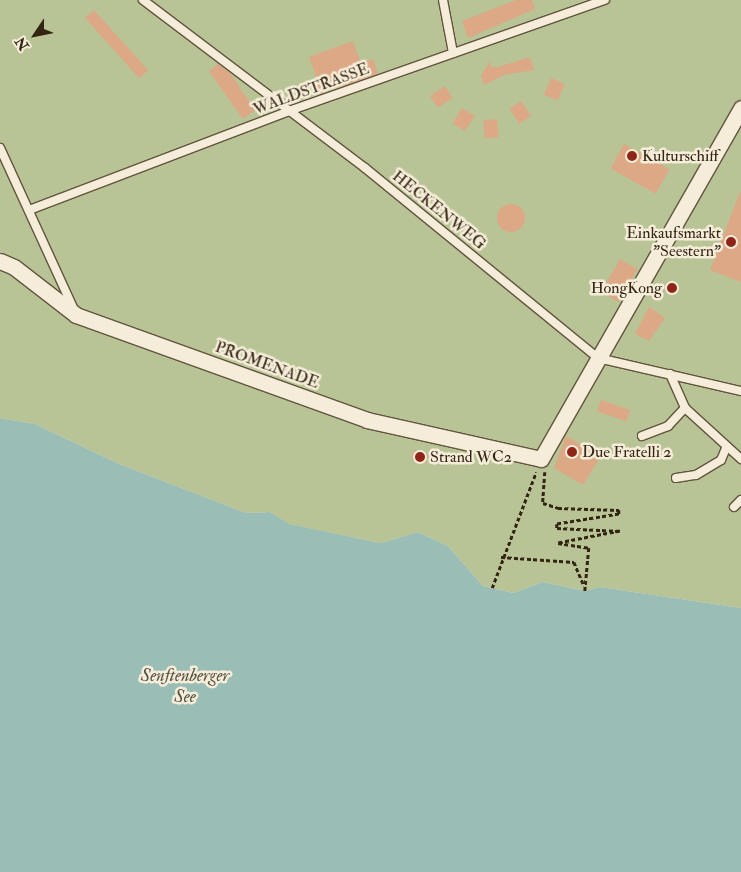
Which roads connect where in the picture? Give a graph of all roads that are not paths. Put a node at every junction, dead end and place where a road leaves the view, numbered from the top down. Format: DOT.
graph roads {
  1 [pos="143,0"];
  2 [pos="443,0"];
  3 [pos="605,0"];
  4 [pos="453,53"];
  5 [pos="741,108"];
  6 [pos="289,111"];
  7 [pos="0,148"];
  8 [pos="29,210"];
  9 [pos="0,262"];
  10 [pos="76,315"];
  11 [pos="598,358"];
  12 [pos="670,374"];
  13 [pos="741,391"];
  14 [pos="685,408"];
  15 [pos="642,436"];
  16 [pos="726,448"];
  17 [pos="741,459"];
  18 [pos="676,478"];
  19 [pos="741,500"];
  20 [pos="734,507"];
  1 -- 6 [label="lane, HECKENWEG"];
  2 -- 4 [label="lane"];
  3 -- 4 [label="lane, WALDSTRASSE"];
  4 -- 6 [label="lane, WALDSTRASSE"];
  5 -- 11 [label="street"];
  6 -- 8 [label="lane, WALDSTRASSE"];
  6 -- 11 [label="lane, HECKENWEG"];
  7 -- 8 [label="lane"];
  8 -- 10 [label="lane"];
  9 -- 10 [label="street, PROMENADE"];
  10 -- 11 [label="street, PROMENADE"];
  11 -- 12 [label="lane, HECKENWEG"];
  12 -- 13 [label="lane, HECKENWEG"];
  12 -- 14 [label="lane"];
  14 -- 15 [label="lane"];
  14 -- 16 [label="lane"];
  16 -- 17 [label="lane"];
  16 -- 18 [label="lane"];
  19 -- 20 [label="lane"];
}
